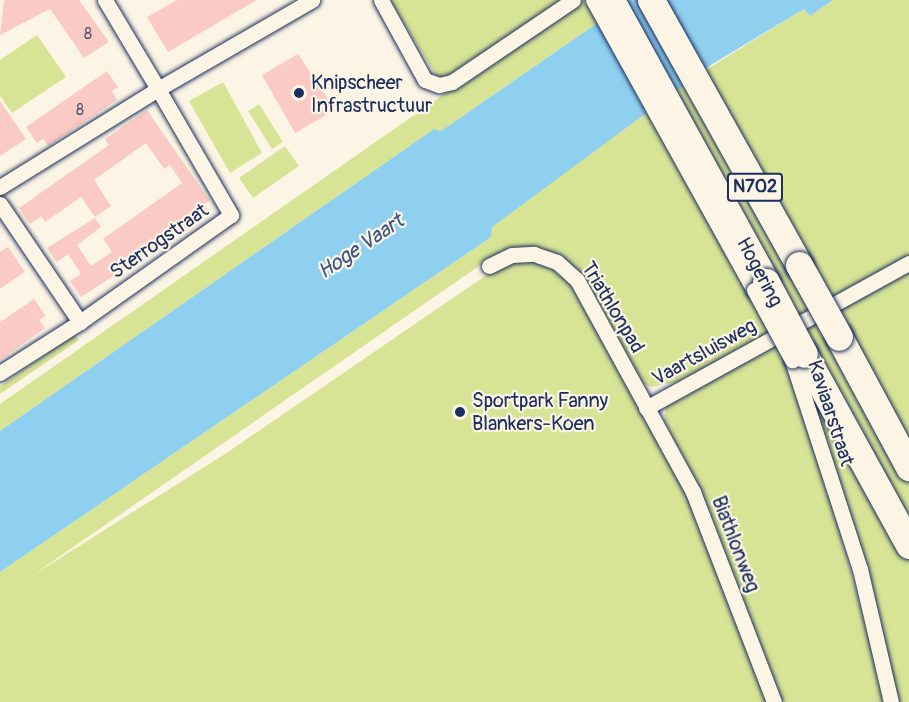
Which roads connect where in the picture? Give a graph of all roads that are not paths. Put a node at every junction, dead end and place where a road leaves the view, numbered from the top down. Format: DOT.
graph roads {
  1 [pos="105,0"];
  2 [pos="312,0"];
  3 [pos="381,0"];
  4 [pos="573,0"];
  5 [pos="593,0"];
  6 [pos="611,0"];
  7 [pos="651,0"];
  8 [pos="158,89"];
  9 [pos="679,140"];
  10 [pos="0,187"];
  11 [pos="0,204"];
  12 [pos="909,263"];
  13 [pos="489,266"];
  14 [pos="80,322"];
  15 [pos="798,357"];
  16 [pos="0,373"];
  17 [pos="646,408"];
  18 [pos="909,467"];
  19 [pos="909,545"];
  20 [pos="774,702"];
  21 [pos="891,702"];
  1 -- 8 [label="street"];
  2 -- 8 [label="street"];
  3 -- 4 [label="street"];
  5 -- 9 [label="street"];
  6 -- 9 [label="highway, Hogering / N702"];
  7 -- 18 [label="highway, Hogering / N702, bridge"];
  8 -- 10 [label="street"];
  8 -- 14 [label="street, Sterrogstraat"];
  9 -- 15 [label="highway, Hogering / N702, bridge"];
  11 -- 14 [label="street"];
  12 -- 17 [label="street, Vaartsluisweg"];
  13 -- 17 [label="street, Triathlonpad"];
  14 -- 16 [label="street"];
  15 -- 19 [label="highway, Hogering / N702"];
  15 -- 21 [label="street, Kaviaarstraat"];
  17 -- 20 [label="street, Biathlonweg"];
}
